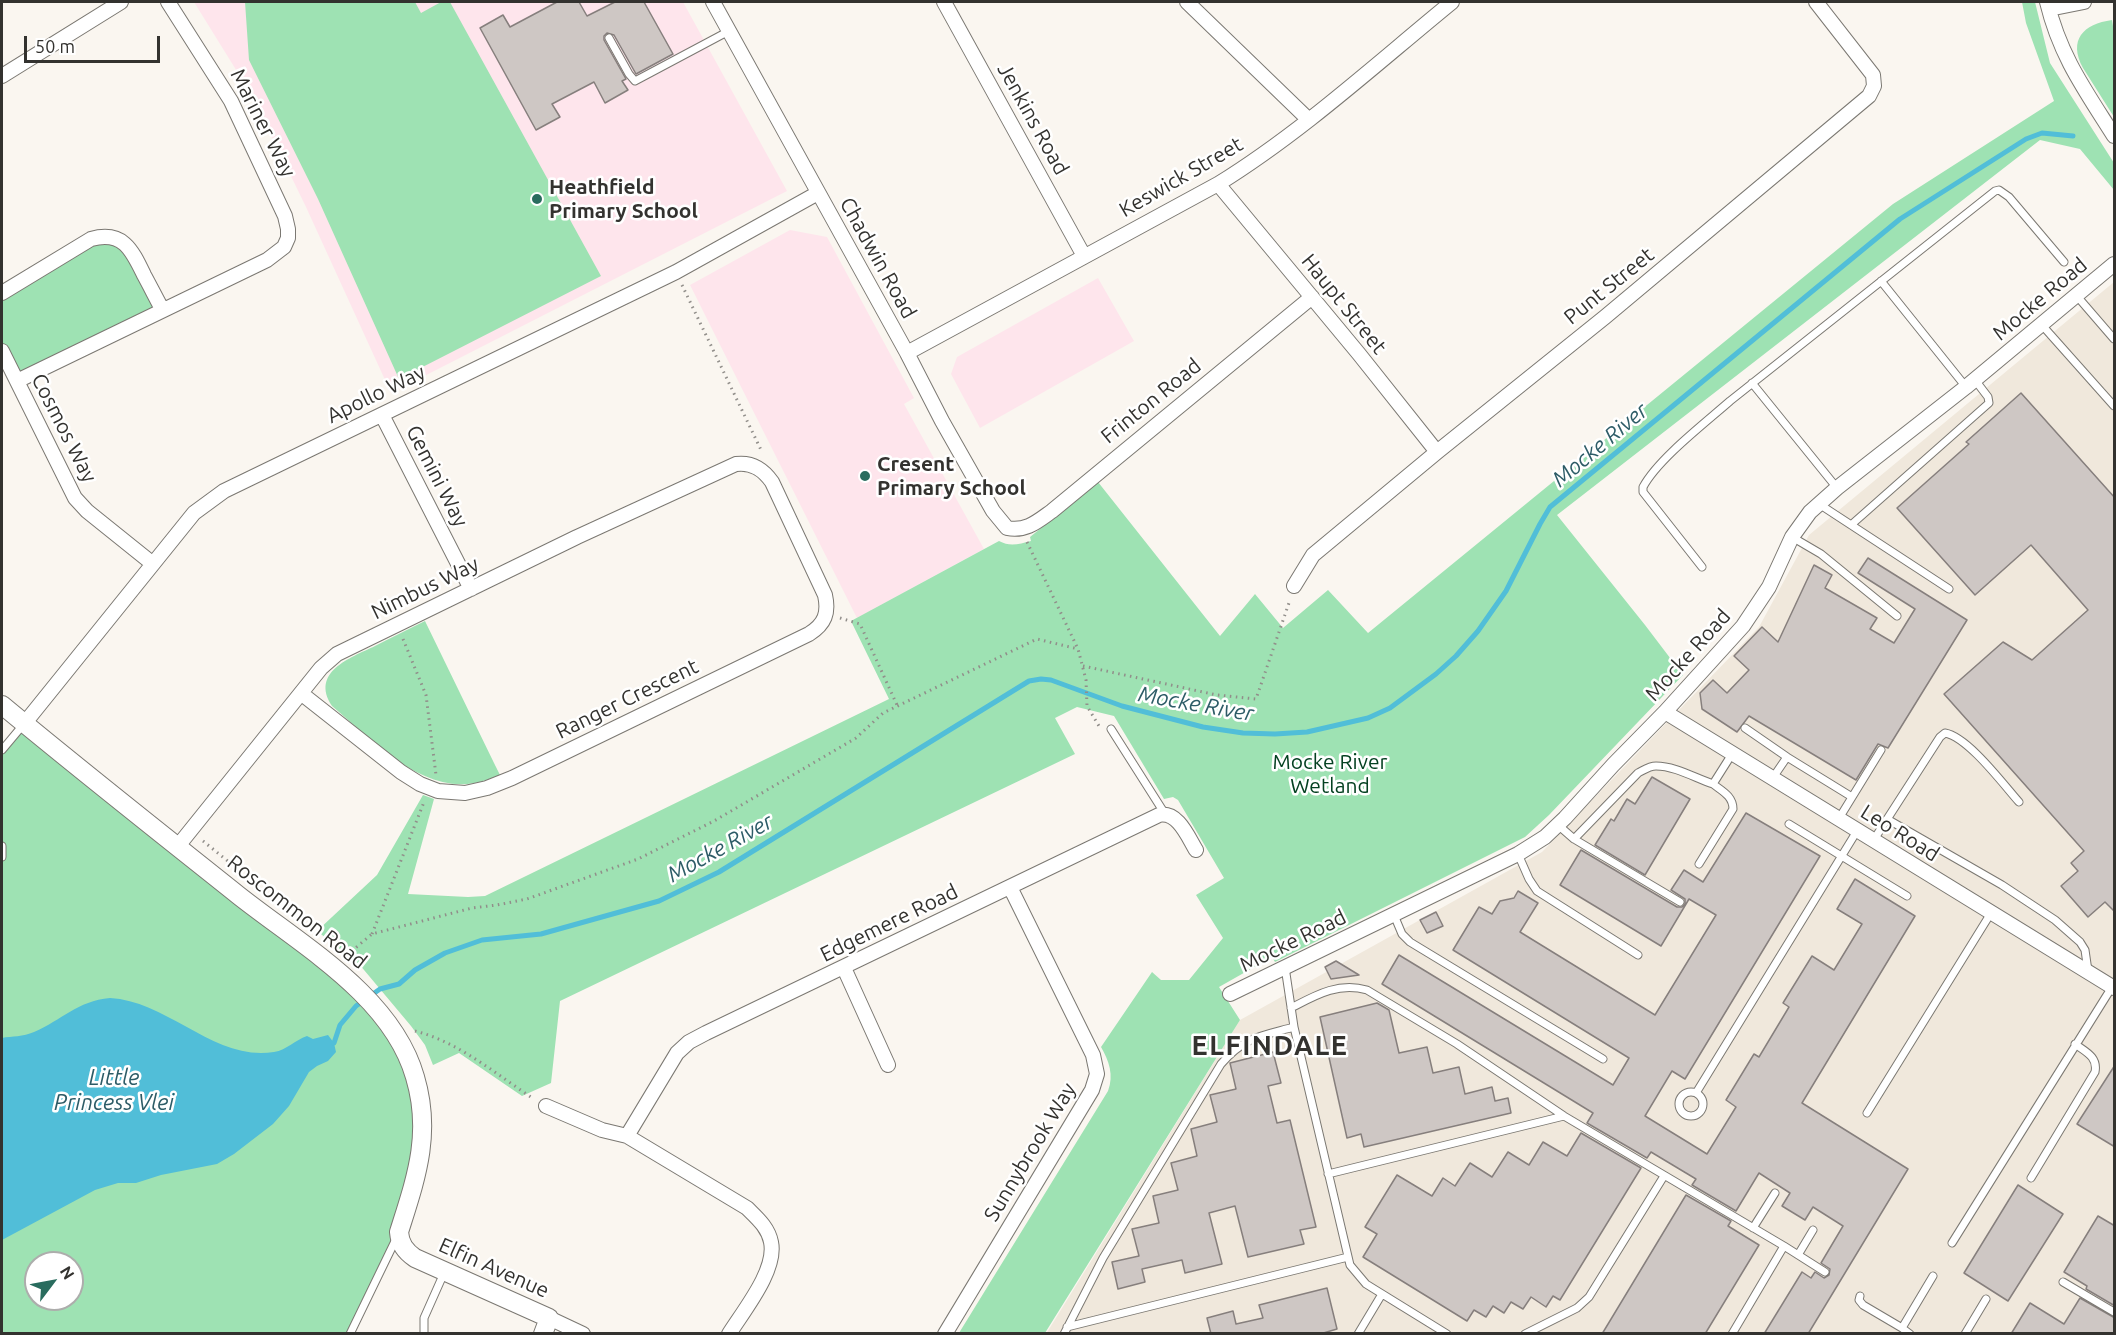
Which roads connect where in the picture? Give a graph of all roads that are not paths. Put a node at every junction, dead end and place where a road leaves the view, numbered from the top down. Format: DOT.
graph roads {
  1 [pos="121,2"];
  2 [pos="168,2"];
  3 [pos="713,2"];
  4 [pos="944,2"];
  5 [pos="1187,2"];
  6 [pos="1452,2"];
  7 [pos="1816,2"];
  8 [pos="2084,2"];
  9 [pos="2048,5"];
  10 [pos="729,31"];
  11 [pos="609,38"];
  12 [pos="2,76"];
  13 [pos="1308,119"];
  14 [pos="2115,136"];
  15 [pos="1218,184"];
  16 [pos="818,193"];
  17 [pos="1084,256"];
  18 [pos="2064,262"];
  19 [pos="2115,264"];
  20 [pos="1881,281"];
  21 [pos="2,293"];
  22 [pos="2076,295"];
  23 [pos="1312,297"];
  24 [pos="162,309"];
  25 [pos="2041,324"];
  26 [pos="2115,339"];
  27 [pos="2,351"];
  28 [pos="907,353"];
  29 [pos="17,381"];
  30 [pos="1752,383"];
  31 [pos="1971,384"];
  32 [pos="2115,406"];
  33 [pos="382,415"];
  34 [pos="1437,452"];
  35 [pos="1837,488"];
  36 [pos="1819,504"];
  37 [pos="1851,525"];
  38 [pos="1018,529"];
  39 [pos="1792,537"];
  40 [pos="153,564"];
  41 [pos="1702,567"];
  42 [pos="1294,586"];
  43 [pos="471,589"];
  44 [pos="1949,589"];
  45 [pos="827,614"];
  46 [pos="1897,616"];
  47 [pos="302,694"];
  48 [pos="2,705"];
  49 [pos="1665,712"];
  50 [pos="24,724"];
  51 [pos="1745,728"];
  52 [pos="1111,729"];
  53 [pos="2,750"];
  54 [pos="1881,750"];
  55 [pos="1732,754"];
  56 [pos="1787,757"];
  57 [pos="1772,779"];
  58 [pos="1713,784"];
  59 [pos="1852,797"];
  60 [pos="2019,802"];
  61 [pos="1165,814"];
  62 [pos="1887,819"];
  63 [pos="1838,820"];
  64 [pos="1789,824"];
  65 [pos="1558,825"];
  66 [pos="1857,831"];
  67 [pos="1574,839"];
  68 [pos="1874,842"];
  69 [pos="2,846"];
  70 [pos="178,846"];
  71 [pos="1197,850"];
  72 [pos="1518,854"];
  73 [pos="1842,855"];
  74 [pos="2,857"];
  75 [pos="1698,864"];
  76 [pos="1010,887"];
  77 [pos="1907,896"];
  78 [pos="1680,902"];
  79 [pos="1991,913"];
  80 [pos="1394,915"];
  81 [pos="1638,955"];
  82 [pos="1286,967"];
  83 [pos="844,968"];
  84 [pos="2088,974"];
  85 [pos="2113,988"];
  86 [pos="1230,994"];
  87 [pos="1291,1008"];
  88 [pos="1294,1027"];
  89 [pos="2075,1044"];
  90 [pos="1603,1059"];
  91 [pos="888,1065"];
  92 [pos="1696,1093"];
  93 [pos="546,1106"];
  94 [pos="1867,1113"];
  95 [pos="1564,1116"];
  96 [pos="627,1136"];
  97 [pos="1328,1174"];
  98 [pos="1664,1176"];
  99 [pos="2031,1178"];
  100 [pos="1775,1193"];
  101 [pos="1753,1228"];
  102 [pos="1813,1230"];
  103 [pos="399,1232"];
  104 [pos="1952,1243"];
  105 [pos="1784,1246"];
  106 [pos="1798,1255"];
  107 [pos="1348,1257"];
  108 [pos="446,1271"];
  109 [pos="1825,1272"];
  110 [pos="1933,1276"];
  111 [pos="2063,1282"];
  112 [pos="1382,1294"];
  113 [pos="1860,1296"];
  114 [pos="1986,1299"];
  115 [pos="2115,1312"];
  116 [pos="546,1326"];
  117 [pos="1902,1328"];
  118 [pos="1065,1330"];
  119 [pos="350,1334"];
  120 [pos="424,1334"];
  121 [pos="583,1334"];
  122 [pos="729,1334"];
  123 [pos="945,1334"];
  124 [pos="1358,1334"];
  125 [pos="1447,1334"];
  126 [pos="1525,1334"];
  127 [pos="1732,1334"];
  128 [pos="1910,1334"];
  129 [pos="1965,1334"];
  1 -- 12 [label="street"];
  2 -- 24 [label="street, Mariner Way"];
  3 -- 10 [label="street, Chadwin Road"];
  4 -- 17 [label="street, Jenkins Road"];
  5 -- 13 [label="street"];
  6 -- 13 [label="street, Keswick Street"];
  7 -- 34 [label="street, Punt Street"];
  8 -- 9 [label="street"];
  9 -- 14 [label="street"];
  10 -- 11 [label="lane"];
  10 -- 16 [label="street, Chadwin Road"];
  13 -- 15 [label="street, Keswick Street"];
  15 -- 17 [label="street, Keswick Street"];
  15 -- 23 [label="street, Haupt Street"];
  16 -- 28 [label="street, Chadwin Road"];
  16 -- 33 [label="street, Apollo Way"];
  17 -- 28 [label="street, Keswick Street"];
  18 -- 20 [label="lane"];
  19 -- 22 [label="street, Mocke Road"];
  20 -- 30 [label="lane"];
  20 -- 31 [label="lane"];
  21 -- 24 [label="street"];
  22 -- 25 [label="street, Mocke Road"];
  22 -- 26 [label="lane"];
  23 -- 34 [label="street, Haupt Street"];
  23 -- 38 [label="street, Frinton Road"];
  24 -- 29 [label="street"];
  25 -- 31 [label="street, Mocke Road"];
  25 -- 32 [label="lane"];
  27 -- 29 [label="street, Cosmos Way"];
  28 -- 38 [label="street, Chadwin Road"];
  29 -- 40 [label="street, Cosmos Way"];
  30 -- 35 [label="lane"];
  30 -- 41 [label="lane"];
  31 -- 35 [label="street, Mocke Road"];
  31 -- 37 [label="lane"];
  33 -- 40 [label="street, Apollo Way"];
  33 -- 43 [label="street, Gemini Way"];
  34 -- 42 [label="street, Punt Street"];
  35 -- 36 [label="street, Mocke Road"];
  36 -- 37 [label="lane"];
  36 -- 39 [label="street, Mocke Road"];
  37 -- 44 [label="lane"];
  39 -- 46 [label="lane"];
  39 -- 49 [label="street, Mocke Road"];
  40 -- 50 [label="street, Apollo Way"];
  43 -- 45 [label="street, Nimbus Way"];
  43 -- 47 [label="street, Nimbus Way"];
  45 -- 47 [label="street, Ranger Crescent"];
  47 -- 70 [label="street, Nimbus Way"];
  48 -- 50 [label="street, Roscommon Road"];
  49 -- 55 [label="street, Leo Road"];
  49 -- 65 [label="street, Mocke Road"];
  50 -- 53 [label="lane"];
  50 -- 70 [label="street, Roscommon Road"];
  51 -- 56 [label="lane"];
  52 -- 61 [label="lane"];
  54 -- 59 [label="lane"];
  55 -- 57 [label="street, Leo Road"];
  55 -- 58 [label="lane"];
  56 -- 57 [label="lane"];
  56 -- 59 [label="lane"];
  57 -- 63 [label="street, Leo Road"];
  58 -- 67 [label="lane"];
  58 -- 75 [label="lane"];
  59 -- 63 [label="lane"];
  60 -- 62 [label="lane"];
  61 -- 71 [label="street"];
  61 -- 76 [label="street, Edgemere Road"];
  62 -- 68 [label="lane"];
  62 -- 84 [label="lane"];
  63 -- 66 [label="street, Leo Road"];
  64 -- 73 [label="lane"];
  65 -- 67 [label="lane"];
  65 -- 72 [label="street, Mocke Road"];
  66 -- 68 [label="street, Leo Road"];
  66 -- 73 [label="lane"];
  67 -- 78 [label="lane"];
  68 -- 79 [label="street, Leo Road"];
  69 -- 74 [label="lane"];
  70 -- 103 [label="street, Roscommon Road"];
  72 -- 80 [label="street, Mocke Road"];
  72 -- 81 [label="lane"];
  73 -- 77 [label="lane"];
  73 -- 92 [label="lane"];
  76 -- 83 [label="street, Edgemere Road"];
  76 -- 123 [label="street, Sunnybrook Way"];
  79 -- 84 [label="street, Leo Road"];
  79 -- 94 [label="lane"];
  80 -- 82 [label="street, Mocke Road"];
  80 -- 90 [label="lane"];
  82 -- 86 [label="street, Mocke Road"];
  82 -- 87 [label="lane"];
  83 -- 91 [label="street"];
  83 -- 96 [label="street, Edgemere Road"];
  84 -- 85 [label="street, Leo Road"];
  85 -- 89 [label="lane"];
  87 -- 88 [label="lane"];
  87 -- 95 [label="lane"];
  88 -- 97 [label="lane"];
  88 -- 118 [label="lane"];
  89 -- 99 [label="lane"];
  89 -- 104 [label="lane"];
  93 -- 96 [label="street"];
  95 -- 97 [label="lane"];
  95 -- 98 [label="lane"];
  96 -- 122 [label="street"];
  97 -- 107 [label="lane"];
  98 -- 101 [label="lane"];
  98 -- 126 [label="lane"];
  100 -- 101 [label="lane"];
  101 -- 105 [label="lane"];
  102 -- 106 [label="lane"];
  103 -- 108 [label="street, Elfin Avenue"];
  103 -- 119 [label="lane"];
  105 -- 106 [label="lane"];
  105 -- 127 [label="lane"];
  106 -- 109 [label="lane"];
  107 -- 112 [label="lane"];
  107 -- 118 [label="lane"];
  108 -- 116 [label="street, Elfin Avenue"];
  108 -- 120 [label="lane"];
  110 -- 117 [label="lane"];
  111 -- 115 [label="lane"];
  112 -- 124 [label="lane"];
  112 -- 125 [label="lane"];
  113 -- 117 [label="lane"];
  114 -- 129 [label="lane"];
  116 -- 121 [label="street, Elfin Avenue"];
  117 -- 128 [label="lane"];
}
